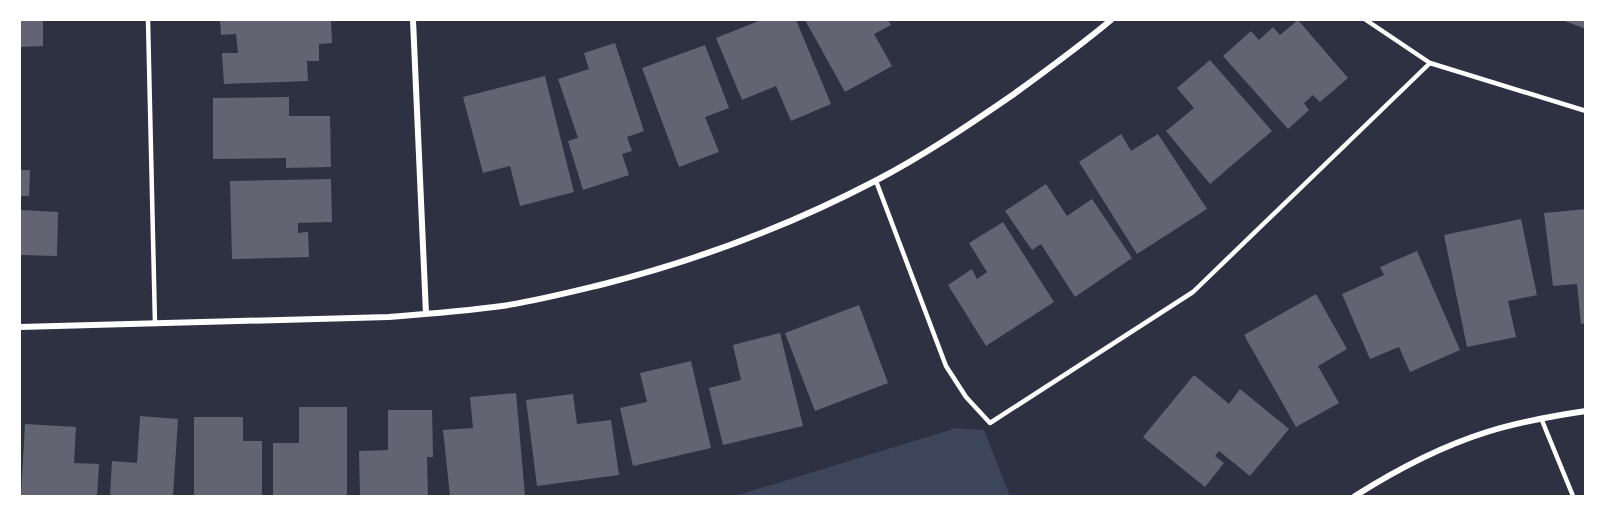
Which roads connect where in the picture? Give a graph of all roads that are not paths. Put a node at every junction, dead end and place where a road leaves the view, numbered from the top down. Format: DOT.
graph roads {
  1 [pos="148,20"];
  2 [pos="413,20"];
  3 [pos="421,20"];
  4 [pos="1111,20"];
  5 [pos="1366,20"];
  6 [pos="1430,63"];
  7 [pos="1586,111"];
  8 [pos="876,181"];
  9 [pos="426,314"];
  10 [pos="155,324"];
  11 [pos="20,327"];
  12 [pos="1586,411"];
  13 [pos="1541,418"];
  14 [pos="1355,496"];
  15 [pos="1573,496"];
  1 -- 10 [label="lane"];
  2 -- 3 [label="lane"];
  2 -- 9 [label="street"];
  4 -- 8 [label="street"];
  5 -- 6 [label="lane"];
  6 -- 7 [label="lane"];
  6 -- 8 [label="lane"];
  8 -- 9 [label="street"];
  9 -- 10 [label="street"];
  10 -- 11 [label="street"];
  12 -- 13 [label="street"];
  13 -- 14 [label="street"];
  13 -- 15 [label="lane"];
}
